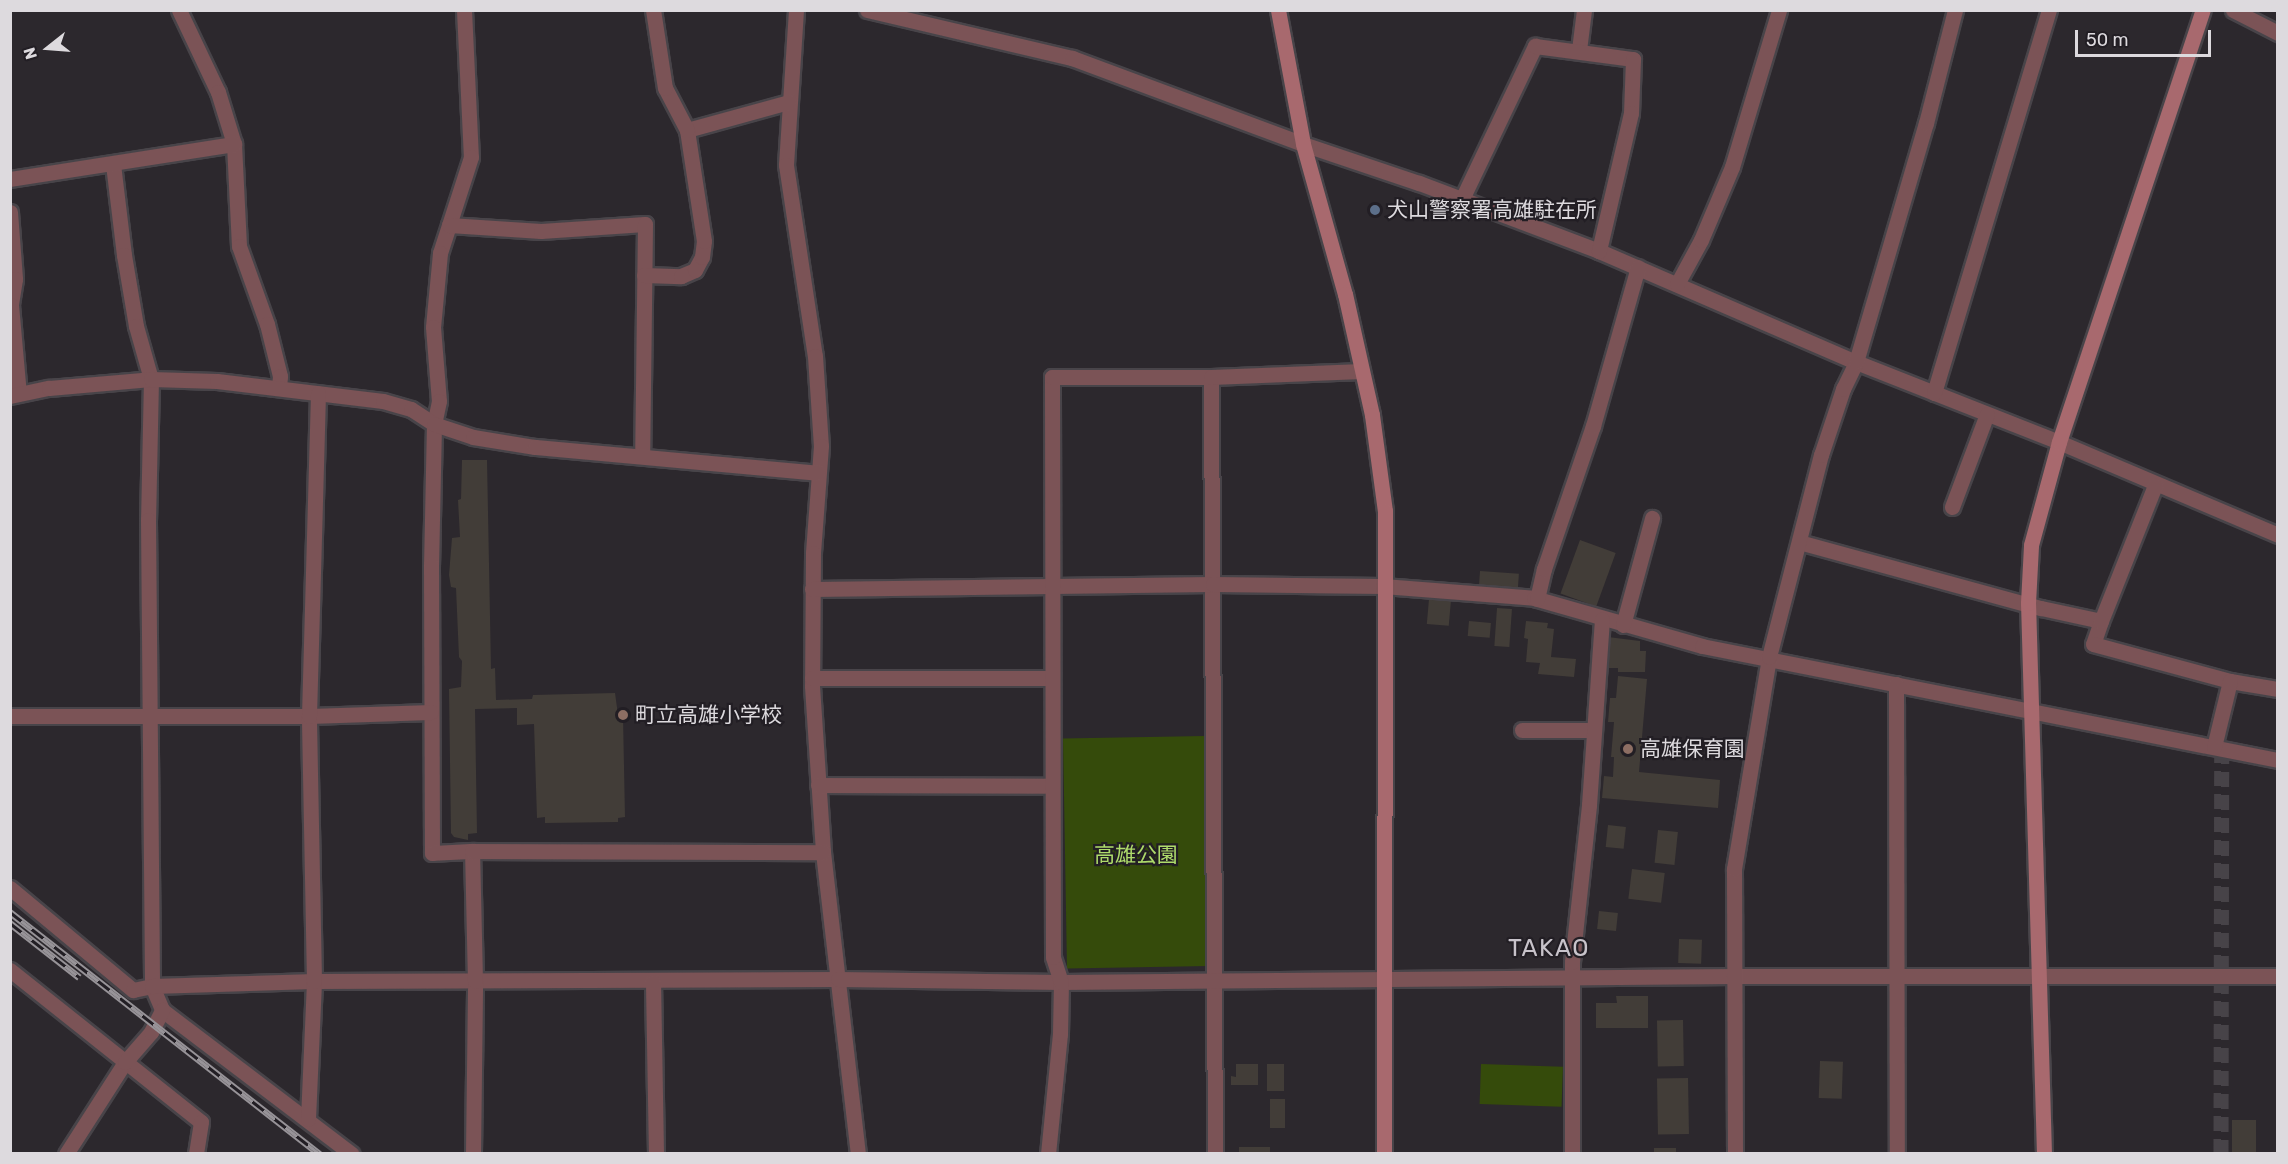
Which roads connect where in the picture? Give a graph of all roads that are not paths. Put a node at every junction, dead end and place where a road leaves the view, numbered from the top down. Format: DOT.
graph roads {
  1 [pos="179,10"];
  2 [pos="464,10"];
  3 [pos="653,10"];
  4 [pos="796,10"];
  5 [pos="867,10"];
  6 [pos="1278,10"];
  7 [pos="1584,10"];
  8 [pos="1779,10"];
  9 [pos="1954,10"];
  10 [pos="2049,10"];
  11 [pos="2203,10"];
  12 [pos="2233,10"];
  13 [pos="2277,33"];
  14 [pos="1579,50"];
  15 [pos="789,102"];
  16 [pos="687,130"];
  17 [pos="234,144"];
  18 [pos="1303,144"];
  19 [pos="113,164"];
  20 [pos="10,179"];
  21 [pos="1462,200"];
  22 [pos="10,212"];
  23 [pos="449,225"];
  24 [pos="1599,251"];
  25 [pos="1638,267"];
  26 [pos="644,275"];
  27 [pos="1677,284"];
  28 [pos="1856,362"];
  29 [pos="1362,371"];
  30 [pos="1211,377"];
  31 [pos="151,379"];
  32 [pos="279,387"];
  33 [pos="318,393"];
  34 [pos="1934,393"];
  35 [pos="15,395"];
  36 [pos="1987,414"];
  37 [pos="434,424"];
  38 [pos="2059,442"];
  39 [pos="642,455"];
  40 [pos="818,473"];
  41 [pos="2155,485"];
  42 [pos="1952,507"];
  43 [pos="1652,518"];
  44 [pos="2277,535"];
  45 [pos="1799,542"];
  46 [pos="1052,585"];
  47 [pos="1213,585"];
  48 [pos="1383,586"];
  49 [pos="812,589"];
  50 [pos="1537,599"];
  51 [pos="2028,603"];
  52 [pos="1602,619"];
  53 [pos="2101,621"];
  54 [pos="1623,625"];
  55 [pos="1769,657"];
  56 [pos="812,678"];
  57 [pos="1052,678"];
  58 [pos="2230,681"];
  59 [pos="1896,684"];
  60 [pos="2277,688"];
  61 [pos="2031,710"];
  62 [pos="431,712"];
  63 [pos="151,714"];
  64 [pos="10,716"];
  65 [pos="309,716"];
  66 [pos="1522,730"];
  67 [pos="1594,730"];
  68 [pos="2214,747"];
  69 [pos="2277,760"];
  70 [pos="818,785"];
  71 [pos="1052,786"];
  72 [pos="472,851"];
  73 [pos="823,852"];
  74 [pos="10,888"];
  75 [pos="10,970"];
  76 [pos="2040,975"];
  77 [pos="1734,976"];
  78 [pos="2277,976"];
  79 [pos="1385,978"];
  80 [pos="1571,978"];
  81 [pos="1896,978"];
  82 [pos="838,979"];
  83 [pos="1215,980"];
  84 [pos="314,981"];
  85 [pos="475,981"];
  86 [pos="653,982"];
  87 [pos="1061,982"];
  88 [pos="152,986"];
  89 [pos="162,1010"];
  90 [pos="125,1062"];
  91 [pos="308,1119"];
  92 [pos="66,1154"];
  93 [pos="196,1154"];
  94 [pos="352,1154"];
  95 [pos="473,1154"];
  96 [pos="656,1154"];
  97 [pos="858,1154"];
  98 [pos="1048,1154"];
  99 [pos="1215,1154"];
  100 [pos="1384,1154"];
  101 [pos="1572,1154"];
  102 [pos="1735,1154"];
  103 [pos="1897,1154"];
  104 [pos="2044,1154"];
  1 -- 17 [label="street"];
  2 -- 23 [label="street"];
  3 -- 16 [label="street"];
  4 -- 15 [label="street"];
  5 -- 18 [label="street"];
  6 -- 18 [label="street"];
  7 -- 14 [label="street"];
  8 -- 27 [label="street"];
  9 -- 28 [label="street"];
  10 -- 34 [label="street"];
  11 -- 38 [label="street"];
  12 -- 13 [label="street"];
  14 -- 21 [label="street"];
  14 -- 24 [label="street"];
  15 -- 16 [label="street"];
  15 -- 40 [label="street"];
  16 -- 26 [label="street"];
  17 -- 19 [label="street"];
  17 -- 32 [label="street"];
  18 -- 21 [label="street"];
  18 -- 29 [label="street"];
  19 -- 20 [label="street"];
  19 -- 31 [label="street"];
  21 -- 24 [label="street"];
  22 -- 35 [label="street"];
  23 -- 26 [label="street"];
  23 -- 37 [label="street"];
  24 -- 25 [label="street"];
  25 -- 27 [label="street"];
  25 -- 50 [label="street"];
  26 -- 39 [label="street"];
  27 -- 28 [label="street"];
  28 -- 34 [label="street"];
  28 -- 45 [label="street"];
  29 -- 30 [label="street"];
  29 -- 48 [label="street"];
  30 -- 46 [label="street"];
  30 -- 47 [label="street"];
  31 -- 32 [label="street"];
  31 -- 35 [label="street"];
  31 -- 63 [label="street"];
  32 -- 33 [label="street"];
  33 -- 37 [label="street"];
  33 -- 65 [label="street"];
  34 -- 36 [label="street"];
  36 -- 38 [label="street"];
  36 -- 42 [label="street"];
  37 -- 39 [label="street"];
  37 -- 62 [label="street"];
  38 -- 41 [label="street"];
  38 -- 51 [label="street"];
  39 -- 40 [label="street"];
  40 -- 49 [label="street"];
  41 -- 44 [label="street"];
  41 -- 53 [label="street"];
  43 -- 54 [label="street"];
  45 -- 51 [label="street"];
  45 -- 55 [label="street"];
  46 -- 47 [label="street"];
  46 -- 49 [label="street"];
  46 -- 57 [label="street"];
  47 -- 48 [label="street"];
  47 -- 83 [label="street"];
  48 -- 50 [label="street"];
  48 -- 79 [label="street"];
  49 -- 56 [label="street"];
  50 -- 52 [label="street"];
  51 -- 53 [label="street"];
  51 -- 61 [label="street"];
  52 -- 54 [label="street"];
  52 -- 67 [label="street"];
  53 -- 58 [label="street"];
  54 -- 55 [label="street"];
  55 -- 59 [label="street"];
  55 -- 77 [label="street"];
  56 -- 57 [label="street"];
  56 -- 70 [label="street"];
  57 -- 71 [label="street"];
  58 -- 60 [label="street"];
  58 -- 68 [label="street"];
  59 -- 61 [label="street"];
  59 -- 81 [label="street"];
  61 -- 68 [label="street"];
  61 -- 76 [label="street"];
  62 -- 65 [label="street"];
  62 -- 72 [label="street"];
  63 -- 64 [label="street"];
  63 -- 65 [label="street"];
  63 -- 88 [label="street"];
  65 -- 84 [label="street"];
  66 -- 67 [label="street"];
  67 -- 80 [label="street"];
  68 -- 69 [label="street"];
  70 -- 71 [label="street"];
  70 -- 73 [label="street"];
  71 -- 87 [label="street"];
  72 -- 73 [label="street"];
  72 -- 85 [label="street"];
  73 -- 82 [label="street"];
  74 -- 88 [label="street"];
  75 -- 90 [label="street"];
  76 -- 78 [label="street"];
  76 -- 81 [label="street"];
  76 -- 104 [label="street"];
  77 -- 80 [label="street"];
  77 -- 81 [label="street"];
  77 -- 102 [label="street"];
  79 -- 80 [label="street"];
  79 -- 83 [label="street"];
  79 -- 100 [label="street"];
  80 -- 101 [label="street"];
  81 -- 103 [label="street"];
  82 -- 86 [label="street"];
  82 -- 87 [label="street"];
  82 -- 97 [label="street"];
  83 -- 87 [label="street"];
  83 -- 99 [label="street"];
  84 -- 85 [label="street"];
  84 -- 88 [label="street"];
  84 -- 91 [label="street"];
  85 -- 86 [label="street"];
  85 -- 95 [label="street"];
  86 -- 96 [label="street"];
  87 -- 98 [label="street"];
  88 -- 89 [label="street"];
  89 -- 90 [label="street"];
  89 -- 91 [label="street"];
  90 -- 92 [label="street"];
  90 -- 93 [label="street"];
  91 -- 94 [label="street"];
}
